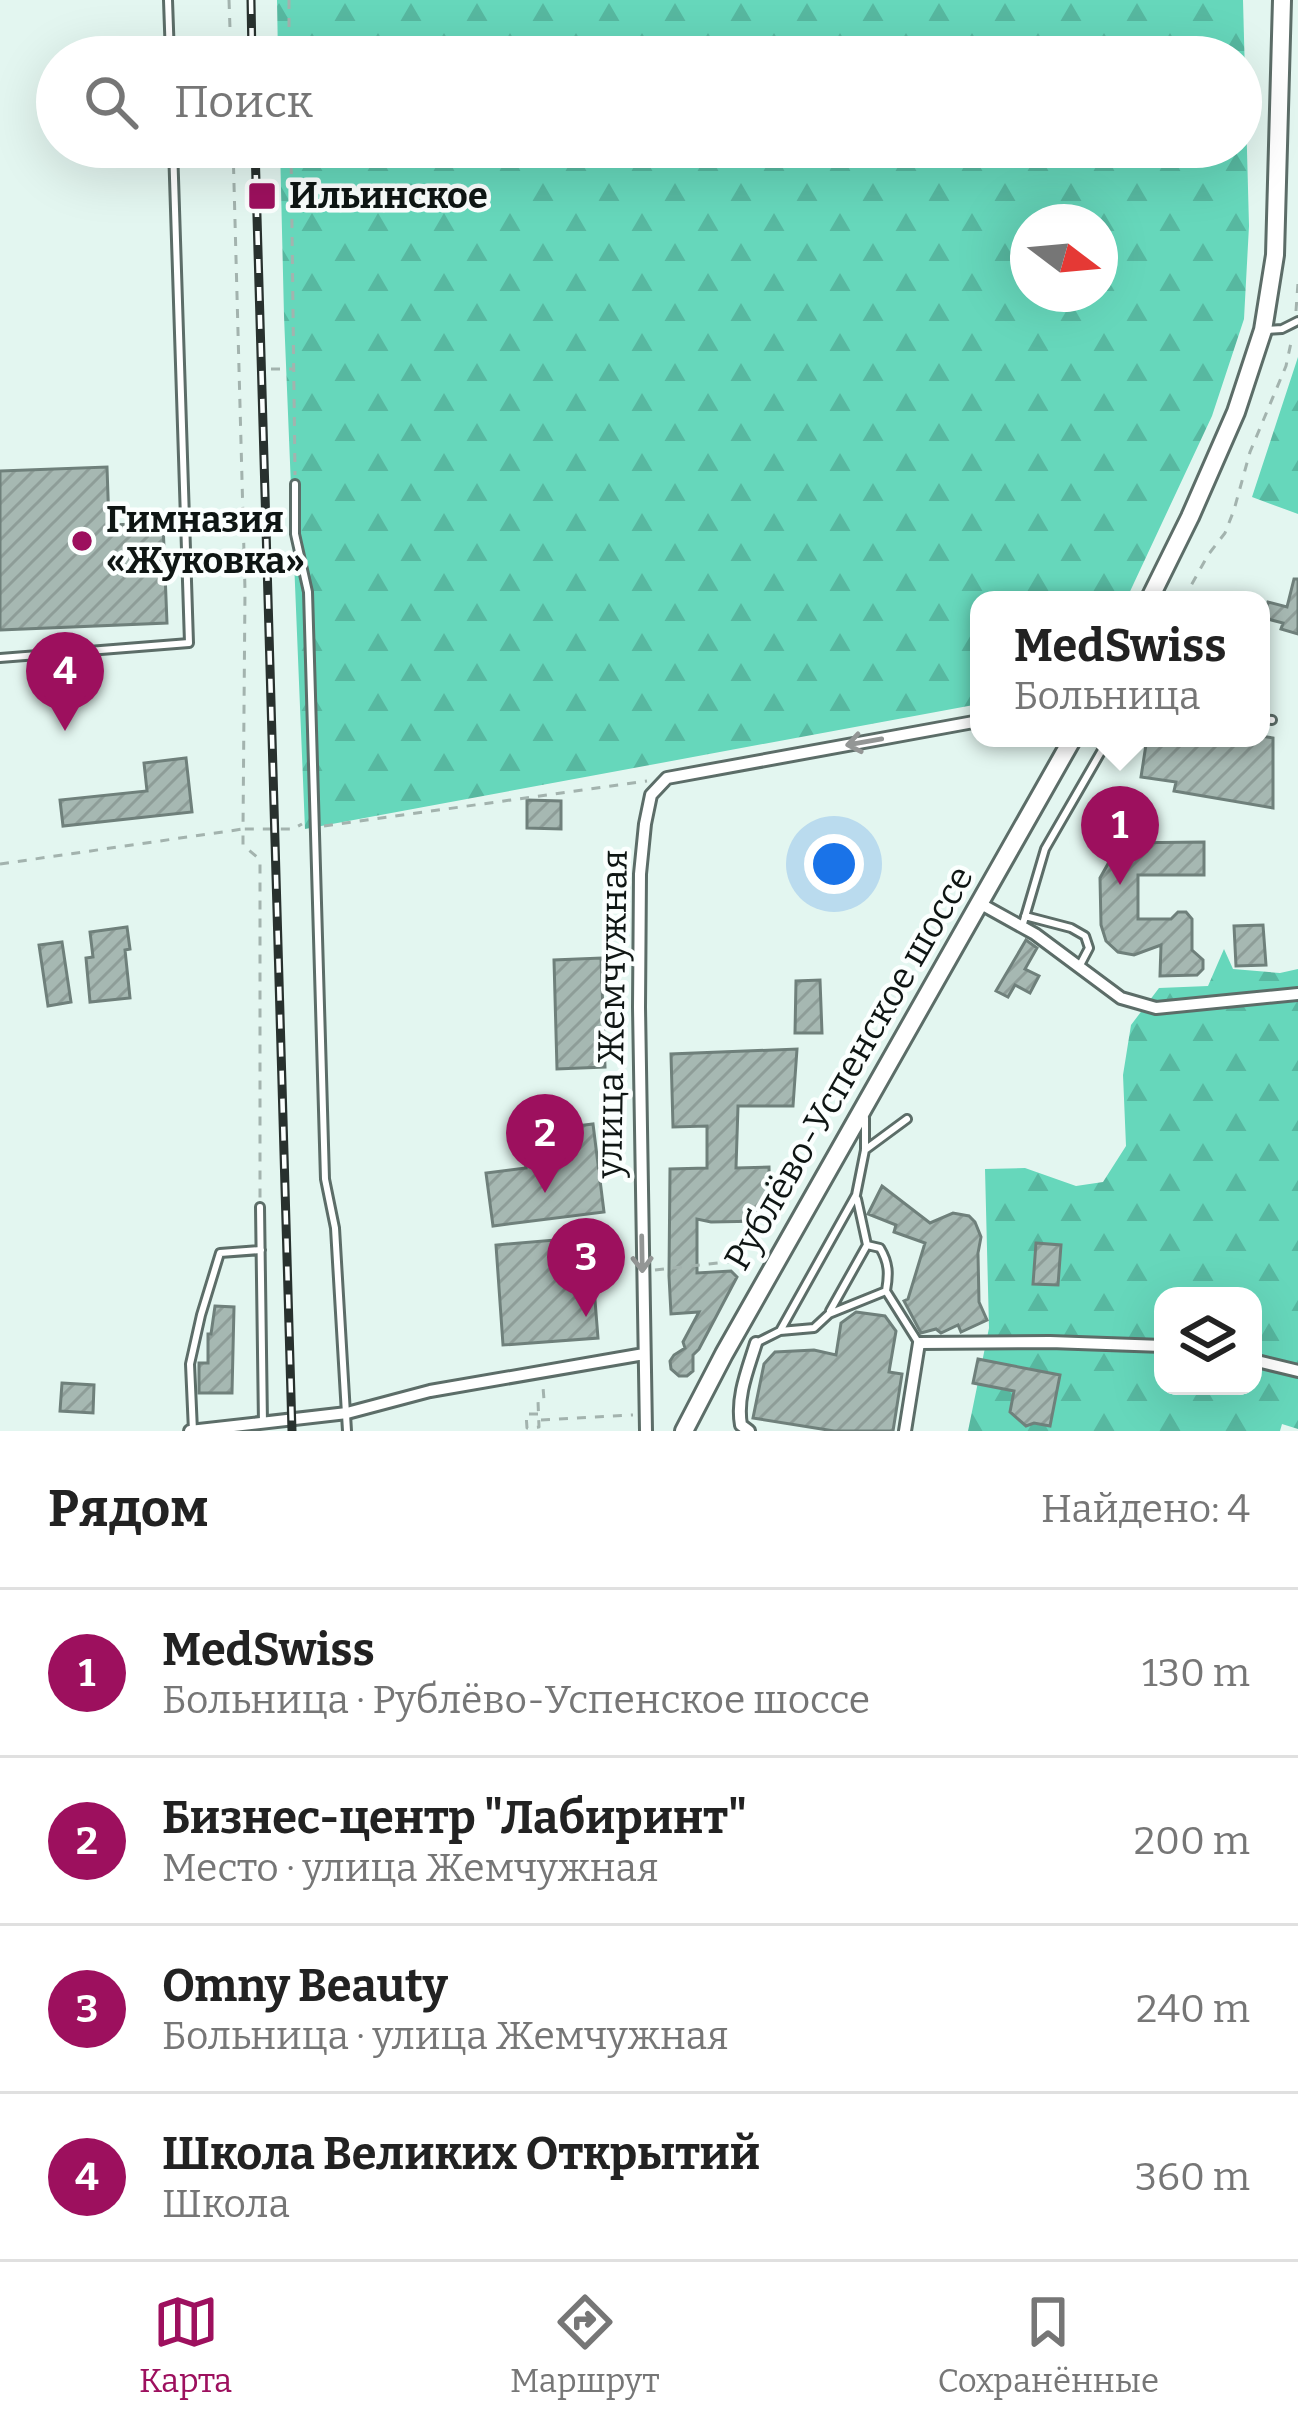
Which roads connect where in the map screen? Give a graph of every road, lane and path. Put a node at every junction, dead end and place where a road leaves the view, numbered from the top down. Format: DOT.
graph roads {
  1 [pos="168,0"];
  2 [pos="229,0"];
  3 [pos="289,0"];
  4 [pos="1282,0"];
  5 [pos="169,36"];
  6 [pos="230,36"];
  7 [pos="290,36"];
  8 [pos="173,168"];
  9 [pos="234,168"];
  10 [pos="291,168"];
  11 [pos="1298,283"];
  12 [pos="1297,322"];
  13 [pos="1263,330"];
  14 [pos="293,368"];
  15 [pos="271,369"];
  16 [pos="295,484"];
  17 [pos="1154,591"];
  18 [pos="1188,591"];
  19 [pos="0,658"];
  20 [pos="970,723"];
  21 [pos="1068,747"];
  22 [pos="1104,747"];
  23 [pos="667,778"];
  24 [pos="313,817"];
  25 [pos="313,827"];
  26 [pos="243,829"];
  27 [pos="0,864"];
  28 [pos="981,904"];
  29 [pos="1024,922"];
  30 [pos="1079,967"];
  31 [pos="1298,994"];
  32 [pos="865,1108"];
  33 [pos="907,1119"];
  34 [pos="865,1150"];
  35 [pos="856,1196"];
  36 [pos="260,1207"];
  37 [pos="867,1245"];
  38 [pos="261,1250"];
  39 [pos="754,1266"];
  40 [pos="642,1272"];
  41 [pos="886,1291"];
  42 [pos="829,1314"];
  43 [pos="780,1331"];
  44 [pos="756,1343"];
  45 [pos="919,1343"];
  46 [pos="1154,1346"];
  47 [pos="644,1354"];
  48 [pos="724,1354"];
  49 [pos="1262,1362"];
  50 [pos="1298,1371"];
  51 [pos="542,1372"];
  52 [pos="347,1413"];
  53 [pos="635,1415"];
  54 [pos="263,1424"];
  55 [pos="192,1431"];
  56 [pos="347,1431"];
  57 [pos="646,1431"];
  58 [pos="684,1431"];
  59 [pos="749,1431"];
  60 [pos="905,1431"];
  1 -- 5 [label="lane"];
  2 -- 6 [label="path"];
  3 -- 7 [label="path"];
  4 -- 13 [label="main road"];
  8 -- 19 [label="lane"];
  9 -- 26 [label="path"];
  10 -- 14 [label="path"];
  11 -- 12 [label="path"];
  12 -- 13 [label="lane"];
  12 -- 18 [label="path"];
  13 -- 17 [label="main road"];
  14 -- 15 [label="path"];
  14 -- 16 [label="path"];
  16 -- 24 [label="lane"];
  20 -- 23 [label="street, one-way"];
  21 -- 28 [label="main road, Рублёво-Успенское шоссе"];
  22 -- 29 [label="lane"];
  23 -- 25 [label="path"];
  23 -- 40 [label="street, улица Жемчужная, one-way"];
  24 -- 25 [label="lane"];
  24 -- 26 [label="path"];
  25 -- 52 [label="lane"];
  26 -- 27 [label="path"];
  26 -- 36 [label="path"];
  28 -- 29 [label="street"];
  28 -- 32 [label="main road, Рублёво-Успенское шоссе"];
  29 -- 30 [label="street"];
  29 -- 30 [label="lane"];
  30 -- 31 [label="street"];
  32 -- 34 [label="lane"];
  32 -- 48 [label="main road, Рублёво-Успенское шоссе"];
  33 -- 34 [label="lane"];
  34 -- 35 [label="lane"];
  35 -- 37 [label="lane"];
  35 -- 43 [label="lane"];
  36 -- 38 [label="lane"];
  37 -- 41 [label="lane"];
  37 -- 42 [label="lane"];
  38 -- 54 [label="lane"];
  38 -- 55 [label="lane"];
  39 -- 40 [label="path"];
  40 -- 47 [label="street, улица Жемчужная"];
  41 -- 42 [label="lane"];
  41 -- 45 [label="lane"];
  42 -- 43 [label="lane"];
  43 -- 44 [label="lane"];
  44 -- 48 [label="street"];
  44 -- 59 [label="street"];
  45 -- 46 [label="street"];
  45 -- 60 [label="street"];
  47 -- 51 [label="street"];
  47 -- 57 [label="street, улица Жемчужная"];
  48 -- 58 [label="main road, Рублёво-Успенское шоссе"];
  49 -- 50 [label="street"];
  51 -- 52 [label="street"];
  51 -- 53 [label="path"];
  52 -- 54 [label="street"];
  52 -- 56 [label="lane"];
  54 -- 55 [label="street"];
}
